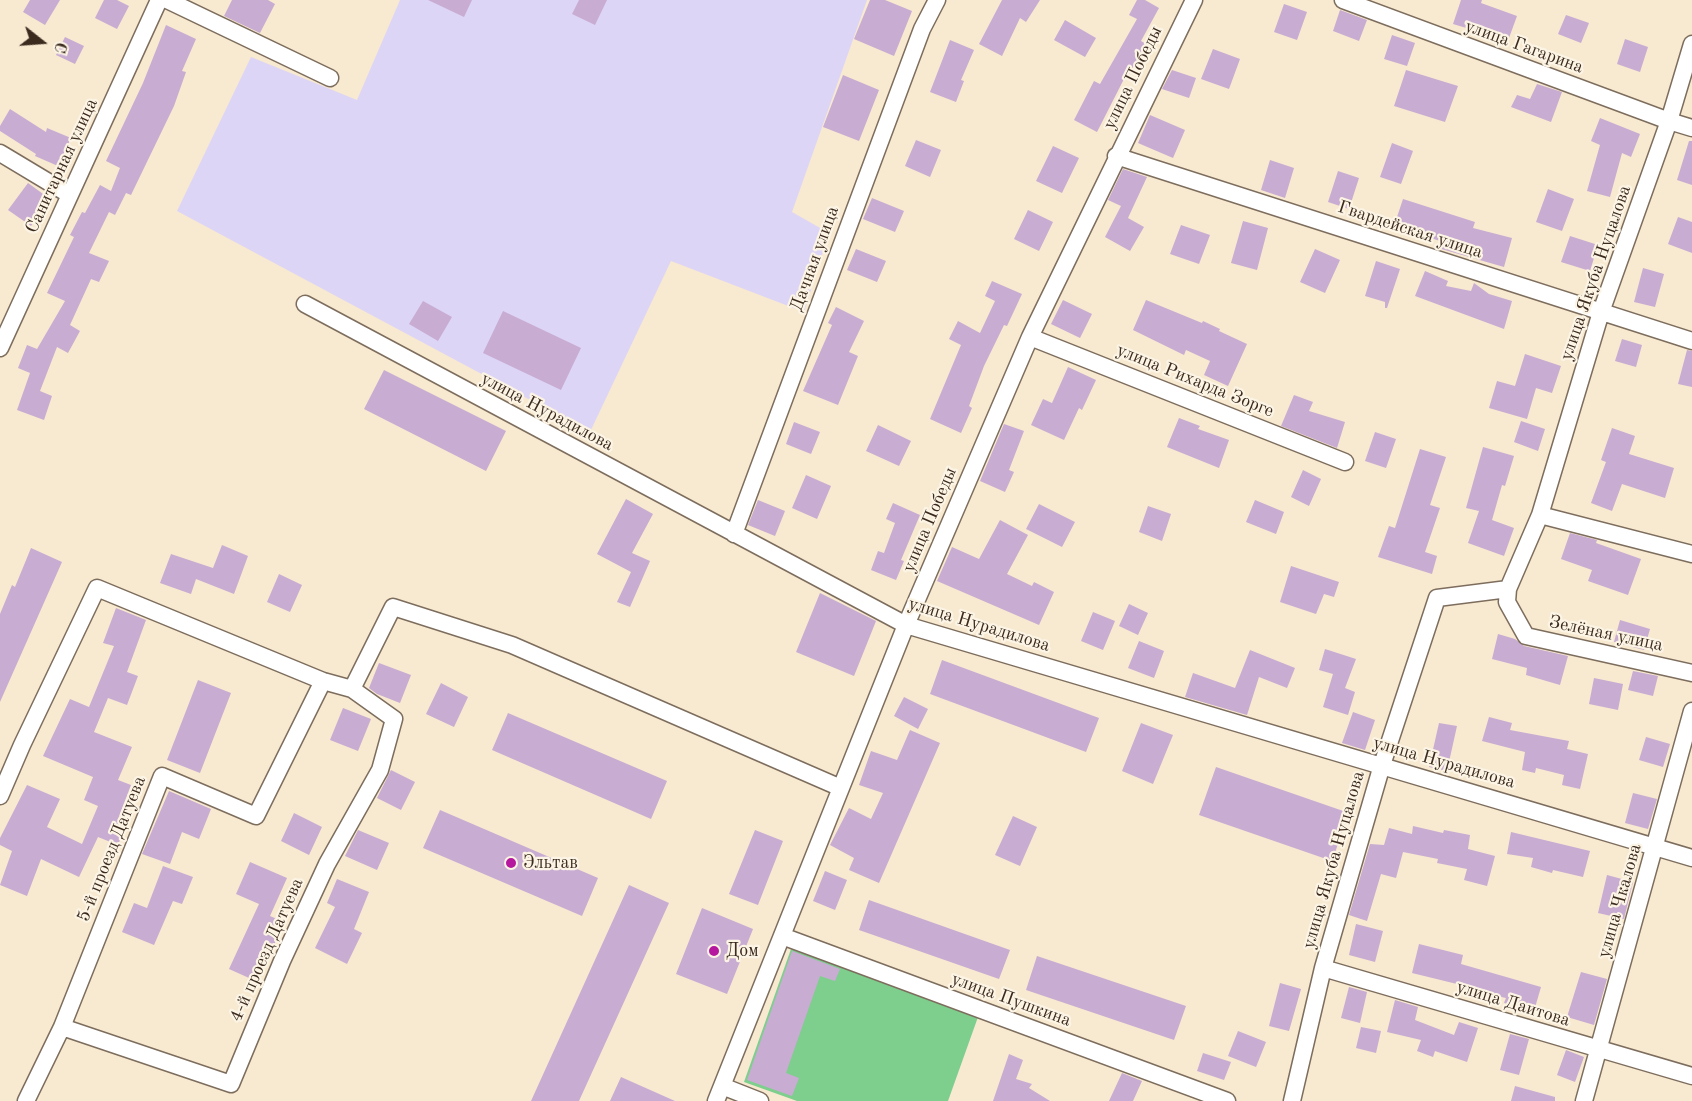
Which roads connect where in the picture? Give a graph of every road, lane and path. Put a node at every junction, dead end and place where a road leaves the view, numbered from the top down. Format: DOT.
graph roads {
  1 [pos="159,0"];
  2 [pos="167,0"];
  3 [pos="937,0"];
  4 [pos="1194,0"];
  5 [pos="1343,0"];
  6 [pos="1692,44"];
  7 [pos="330,78"];
  8 [pos="1669,122"];
  9 [pos="1692,128"];
  10 [pos="0,153"];
  11 [pos="1116,156"];
  12 [pos="70,195"];
  13 [pos="305,304"];
  14 [pos="1601,312"];
  15 [pos="1030,336"];
  16 [pos="1692,341"];
  17 [pos="0,348"];
  18 [pos="1345,462"];
  19 [pos="1540,515"];
  20 [pos="734,534"];
  21 [pos="1692,554"];
  22 [pos="1508,589"];
  23 [pos="906,625"];
  24 [pos="1692,673"];
  25 [pos="323,681"];
  26 [pos="352,690"];
  27 [pos="1692,711"];
  28 [pos="1382,765"];
  29 [pos="842,788"];
  30 [pos="0,796"];
  31 [pos="1656,846"];
  32 [pos="1692,858"];
  33 [pos="782,936"];
  34 [pos="1323,968"];
  35 [pos="62,1027"];
  36 [pos="1599,1049"];
  37 [pos="1692,1076"];
  38 [pos="719,1094"];
  39 [pos="26,1101"];
  40 [pos="760,1101"];
  41 [pos="1227,1101"];
  42 [pos="1292,1101"];
  43 [pos="1584,1101"];
  1 -- 12 [label="street, Санитарная улица"];
  2 -- 7 [label="street"];
  3 -- 20 [label="street, Дачная улица"];
  4 -- 11 [label="street, улица Победы"];
  5 -- 8 [label="street, улица Гагарина"];
  6 -- 8 [label="street, улица Якуба Нуцалова"];
  8 -- 9 [label="street, улица Гагарина"];
  8 -- 14 [label="street, улица Якуба Нуцалова"];
  10 -- 12 [label="street"];
  11 -- 14 [label="street, Гвардейская улица"];
  11 -- 15 [label="street, улица Победы"];
  12 -- 17 [label="street, Санитарная улица"];
  13 -- 20 [label="street, улица Нурадилова"];
  14 -- 16 [label="street, Гвардейская улица"];
  14 -- 19 [label="street, улица Якуба Нуцалова"];
  15 -- 18 [label="street, улица Рихарда Зорге"];
  15 -- 23 [label="street, улица Победы"];
  19 -- 21 [label="street"];
  19 -- 22 [label="street, улица Якуба Нуцалова"];
  20 -- 23 [label="street, улица Нурадилова"];
  22 -- 24 [label="street, Зелёная улица"];
  22 -- 28 [label="street, улица Якуба Нуцалова"];
  23 -- 28 [label="street, улица Нурадилова"];
  23 -- 29 [label="street, улица Победы"];
  25 -- 26 [label="street"];
  25 -- 30 [label="street"];
  25 -- 35 [label="street, 5-й проезд Датуева"];
  26 -- 29 [label="street"];
  26 -- 35 [label="street, 4-й проезд Датуева"];
  27 -- 31 [label="street, улица Чкалова"];
  28 -- 31 [label="street, улица Нурадилова"];
  28 -- 34 [label="street, улица Якуба Нуцалова"];
  29 -- 33 [label="street, улица Победы"];
  31 -- 32 [label="street, улица Нурадилова"];
  31 -- 36 [label="street, улица Чкалова"];
  33 -- 38 [label="street, улица Победы"];
  33 -- 41 [label="street, улица Пушкина"];
  34 -- 36 [label="street, улица Даитова"];
  34 -- 42 [label="street, улица Якуба Нуцалова"];
  35 -- 39 [label="street, 5-й проезд Датуева"];
  36 -- 37 [label="street, улица Даитова"];
  36 -- 43 [label="street, улица Чкалова"];
  38 -- 40 [label="street"];
}
